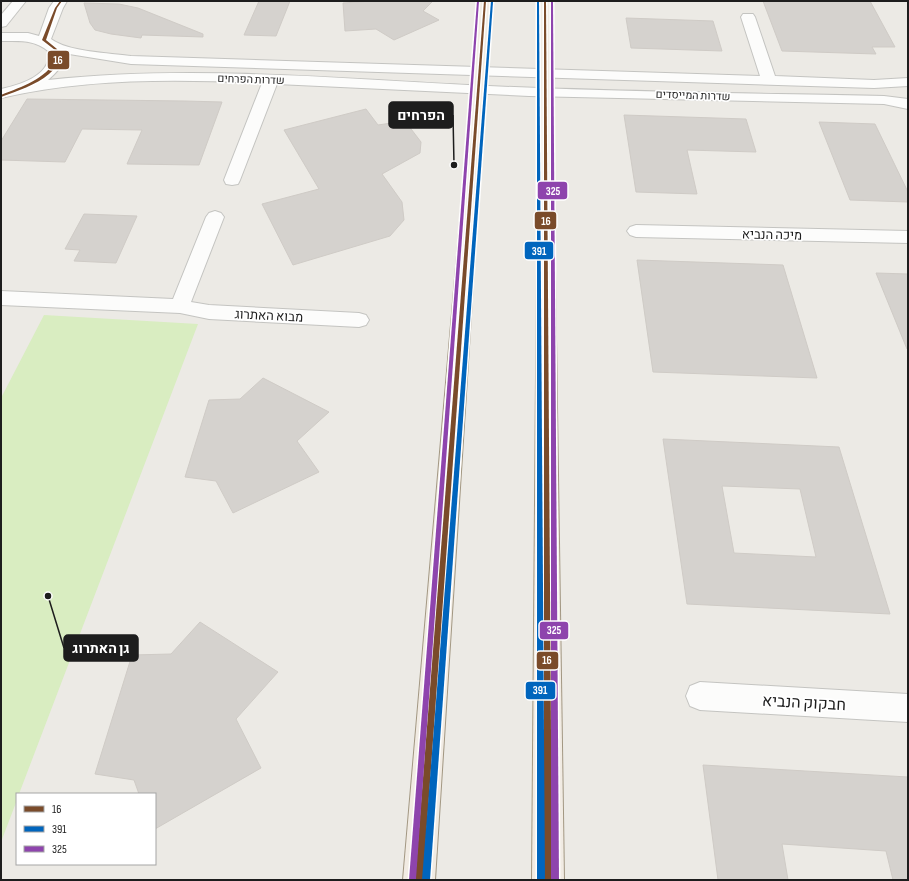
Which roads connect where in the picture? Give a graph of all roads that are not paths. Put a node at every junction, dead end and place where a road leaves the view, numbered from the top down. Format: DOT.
graph roads {
  1 [pos="20,1"];
  2 [pos="61,1"];
  3 [pos="486,1"];
  4 [pos="545,1"];
  5 [pos="748,17"];
  6 [pos="1,24"];
  7 [pos="1,37"];
  8 [pos="49,43"];
  9 [pos="271,80"];
  10 [pos="479,81"];
  11 [pos="769,81"];
  12 [pos="545,82"];
  13 [pos="908,82"];
  14 [pos="24,87"];
  15 [pos="3,94"];
  16 [pos="908,104"];
  17 [pos="232,180"];
  18 [pos="216,217"];
  19 [pos="636,231"];
  20 [pos="908,237"];
  21 [pos="1,298"];
  22 [pos="180,306"];
  23 [pos="359,320"];
  24 [pos="700,696"];
  25 [pos="908,708"];
  26 [pos="419,880"];
  27 [pos="548,880"];
  1 -- 6 [label="street"];
  2 -- 8 [label="street"];
  3 -- 10 [label="main road"];
  4 -- 12 [label="main road"];
  5 -- 11 [label="street"];
  7 -- 8 [label="street, שדרות הפרחים"];
  8 -- 10 [label="street, שדרות הפרחים"];
  8 -- 14 [label="street"];
  9 -- 10 [label="street, שדרות הפרחים"];
  9 -- 14 [label="street, שדרות הפרחים"];
  9 -- 17 [label="street"];
  10 -- 12 [label="street, שדרות המייסדים"];
  10 -- 26 [label="main road"];
  11 -- 12 [label="street, שדרות המייסדים"];
  11 -- 13 [label="street, שדרות המייסדים"];
  12 -- 16 [label="street, שדרות המייסדים"];
  12 -- 27 [label="main road"];
  14 -- 15 [label="street"];
  18 -- 22 [label="street"];
  19 -- 20 [label="street, מיכה הנביא"];
  21 -- 22 [label="street, מבוא האתרוג"];
  22 -- 23 [label="street, מבוא האתרוג"];
  24 -- 25 [label="street, חבקוק הנביא"];
}
